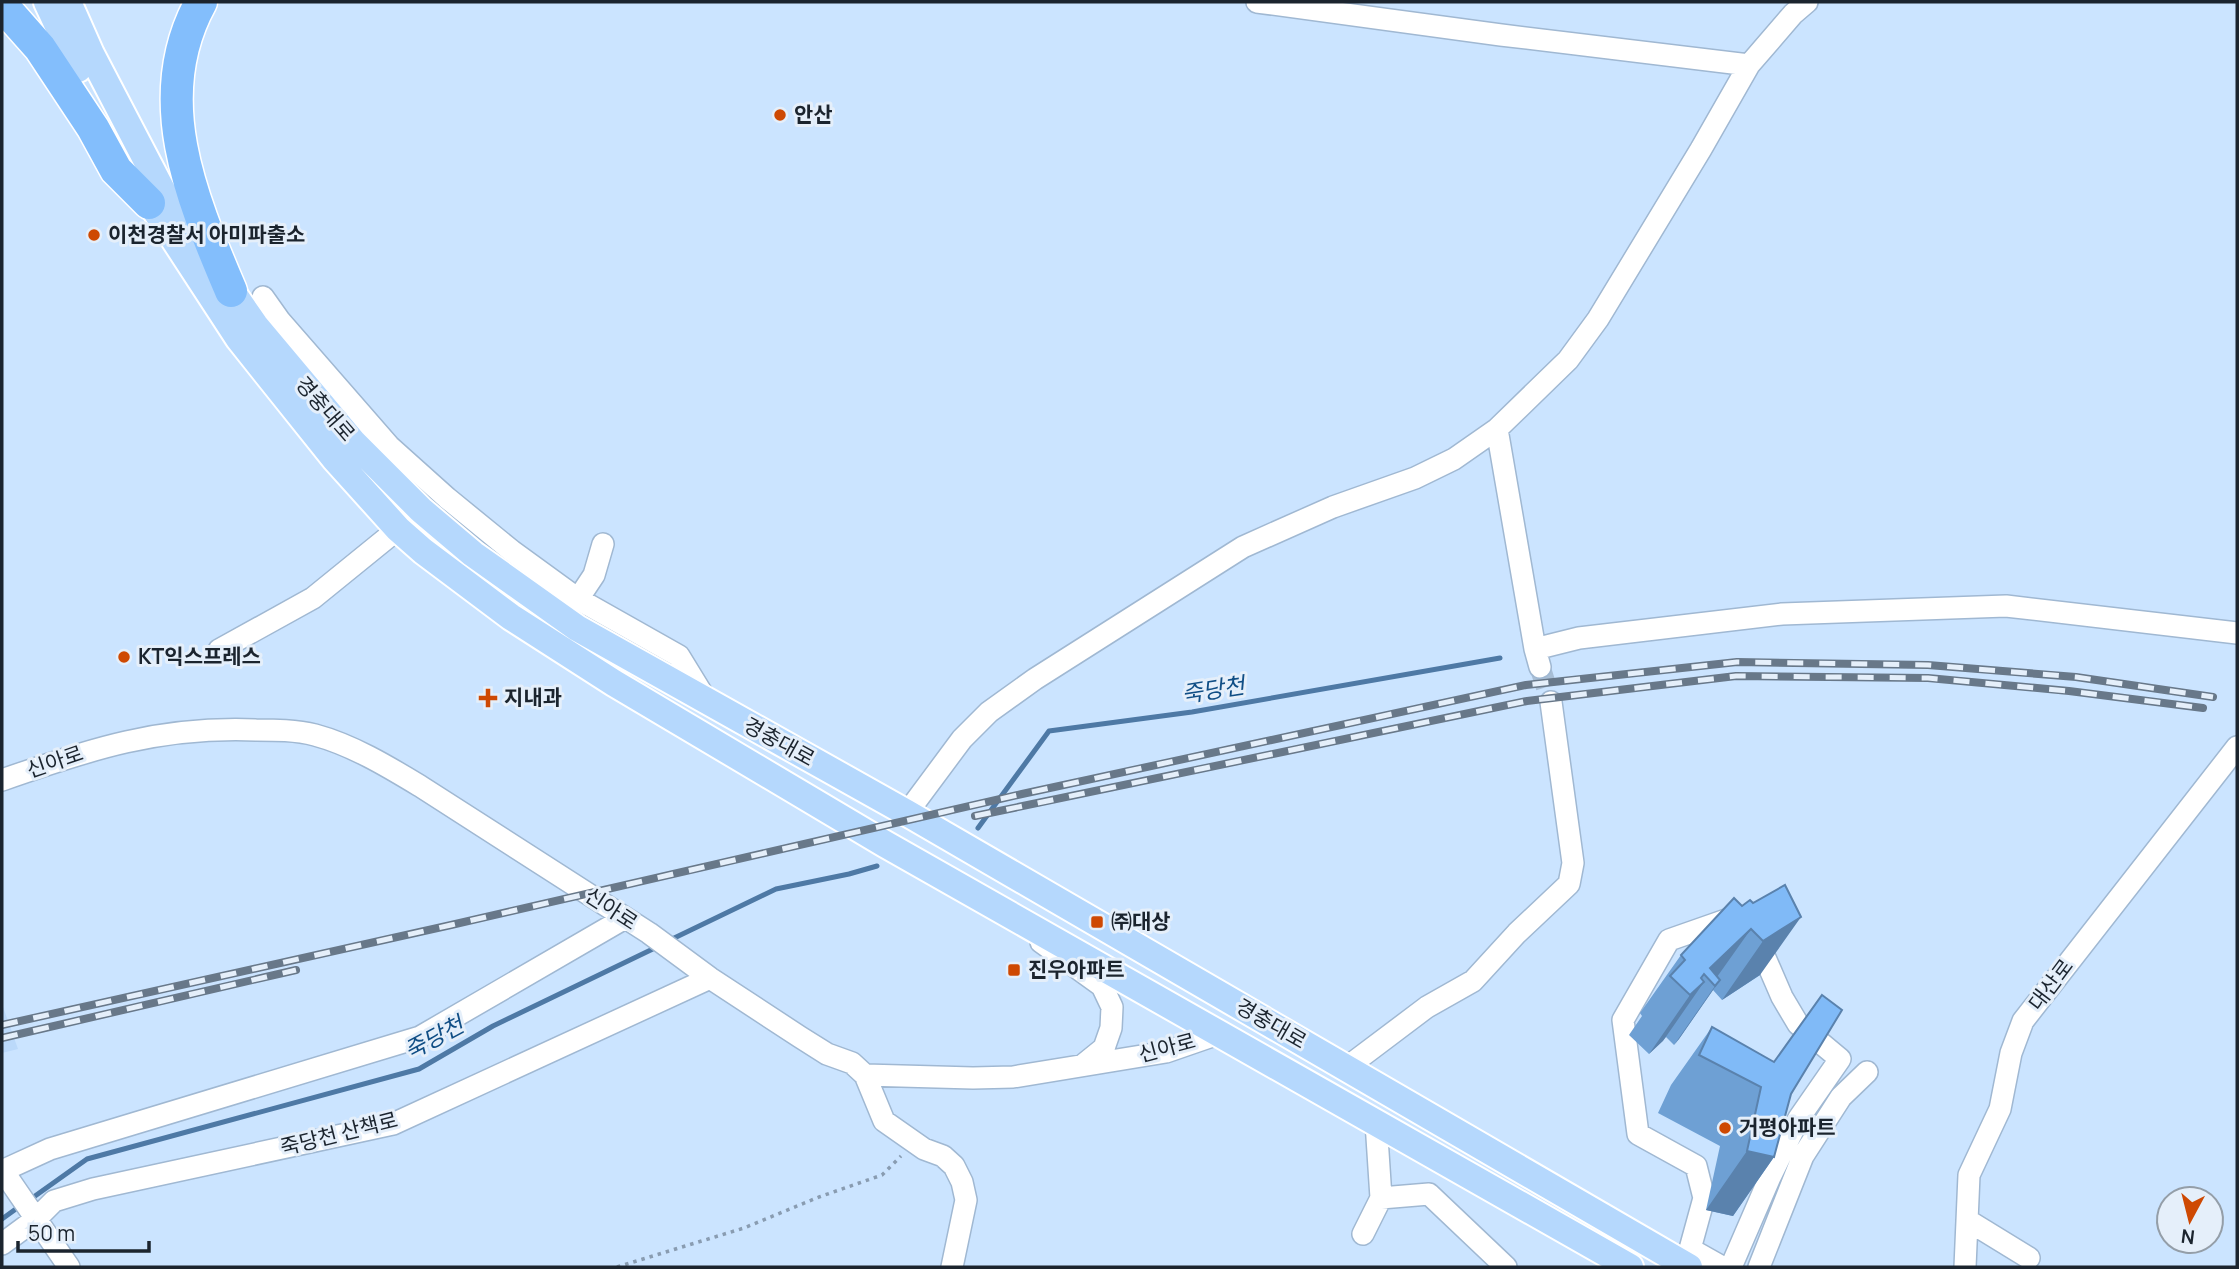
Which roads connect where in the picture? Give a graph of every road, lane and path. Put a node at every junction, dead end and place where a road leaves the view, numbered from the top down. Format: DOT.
graph roads {
  1 [pos="47,2"];
  2 [pos="68,2"];
  3 [pos="201,2"];
  4 [pos="1257,2"];
  5 [pos="1807,2"];
  6 [pos="2,5"];
  7 [pos="1749,65"];
  8 [pos="149,203"];
  9 [pos="231,291"];
  10 [pos="263,297"];
  11 [pos="1497,429"];
  12 [pos="439,491"];
  13 [pos="421,510"];
  14 [pos="398,529"];
  15 [pos="603,544"];
  16 [pos="578,599"];
  17 [pos="2237,633"];
  18 [pos="219,650"];
  19 [pos="707,702"];
  20 [pos="1551,702"];
  21 [pos="2237,747"];
  22 [pos="2,780"];
  23 [pos="907,813"];
  24 [pos="885,844"];
  25 [pos="625,918"];
  26 [pos="1026,924"];
  27 [pos="710,978"];
  28 [pos="1238,1005"];
  29 [pos="1221,1032"];
  30 [pos="1081,1066"];
  31 [pos="1346,1068"];
  32 [pos="1867,1072"];
  33 [pos="865,1075"];
  34 [pos="1376,1122"];
  35 [pos="915,1142"];
  36 [pos="1446,1164"];
  37 [pos="5,1174"];
  38 [pos="1429,1194"];
  39 [pos="1381,1198"];
  40 [pos="34,1215"];
  41 [pos="1967,1220"];
  42 [pos="1363,1234"];
  43 [pos="2,1244"];
  44 [pos="2029,1258"];
  45 [pos="1685,1262"];
  46 [pos="69,1267"];
  47 [pos="617,1267"];
  48 [pos="952,1267"];
  49 [pos="1506,1267"];
  50 [pos="1630,1267"];
  51 [pos="1722,1267"];
  52 [pos="1731,1267"];
  53 [pos="1759,1267"];
  54 [pos="1965,1267"];
  1 -- 8 [label="main road, 경충대로"];
  2 -- 9 [label="main road, 경충대로"];
  3 -- 9 [label="highway"];
  4 -- 7 [label="street"];
  5 -- 7 [label="street"];
  6 -- 8 [label="highway"];
  7 -- 11 [label="street"];
  8 -- 14 [label="main road, 경충대로"];
  9 -- 13 [label="main road, 경충대로"];
  10 -- 12 [label="street"];
  11 -- 17 [label="street"];
  11 -- 23 [label="street"];
  12 -- 13 [label="street"];
  12 -- 16 [label="street"];
  13 -- 14 [label="main road"];
  13 -- 19 [label="main road, 경충대로"];
  14 -- 18 [label="street"];
  14 -- 24 [label="main road, 경충대로"];
  15 -- 16 [label="street"];
  16 -- 19 [label="street"];
  19 -- 23 [label="main road, 경충대로"];
  20 -- 31 [label="street"];
  21 -- 41 [label="street, 대산로"];
  22 -- 25 [label="street, 신아로"];
  23 -- 24 [label="main road"];
  23 -- 28 [label="main road, 경충대로"];
  24 -- 26 [label="main road, 경충대로"];
  25 -- 27 [label="street, 신아로"];
  25 -- 37 [label="street"];
  26 -- 29 [label="main road, 경충대로"];
  26 -- 30 [label="street"];
  27 -- 33 [label="street, 신아로"];
  27 -- 40 [label="street, 죽당천 산책로"];
  28 -- 29 [label="main road"];
  28 -- 31 [label="main road, 경충대로"];
  29 -- 30 [label="street, 신아로"];
  29 -- 34 [label="main road, 경충대로"];
  30 -- 33 [label="street, 신아로"];
  31 -- 45 [label="main road, 경충대로"];
  32 -- 53 [label="street"];
  33 -- 35 [label="street"];
  34 -- 36 [label="main road, 경충대로"];
  34 -- 39 [label="street"];
  35 -- 47 [label="path"];
  35 -- 48 [label="street"];
  36 -- 38 [label="street"];
  36 -- 50 [label="main road, 경충대로"];
  37 -- 40 [label="street"];
  38 -- 39 [label="street"];
  38 -- 49 [label="street"];
  39 -- 42 [label="street"];
  40 -- 43 [label="street, 죽당천 산책로"];
  40 -- 46 [label="street"];
  41 -- 44 [label="street"];
  41 -- 54 [label="street, 대산로"];
  45 -- 51 [label="street"];
  45 -- 52 [label="street"];
}
